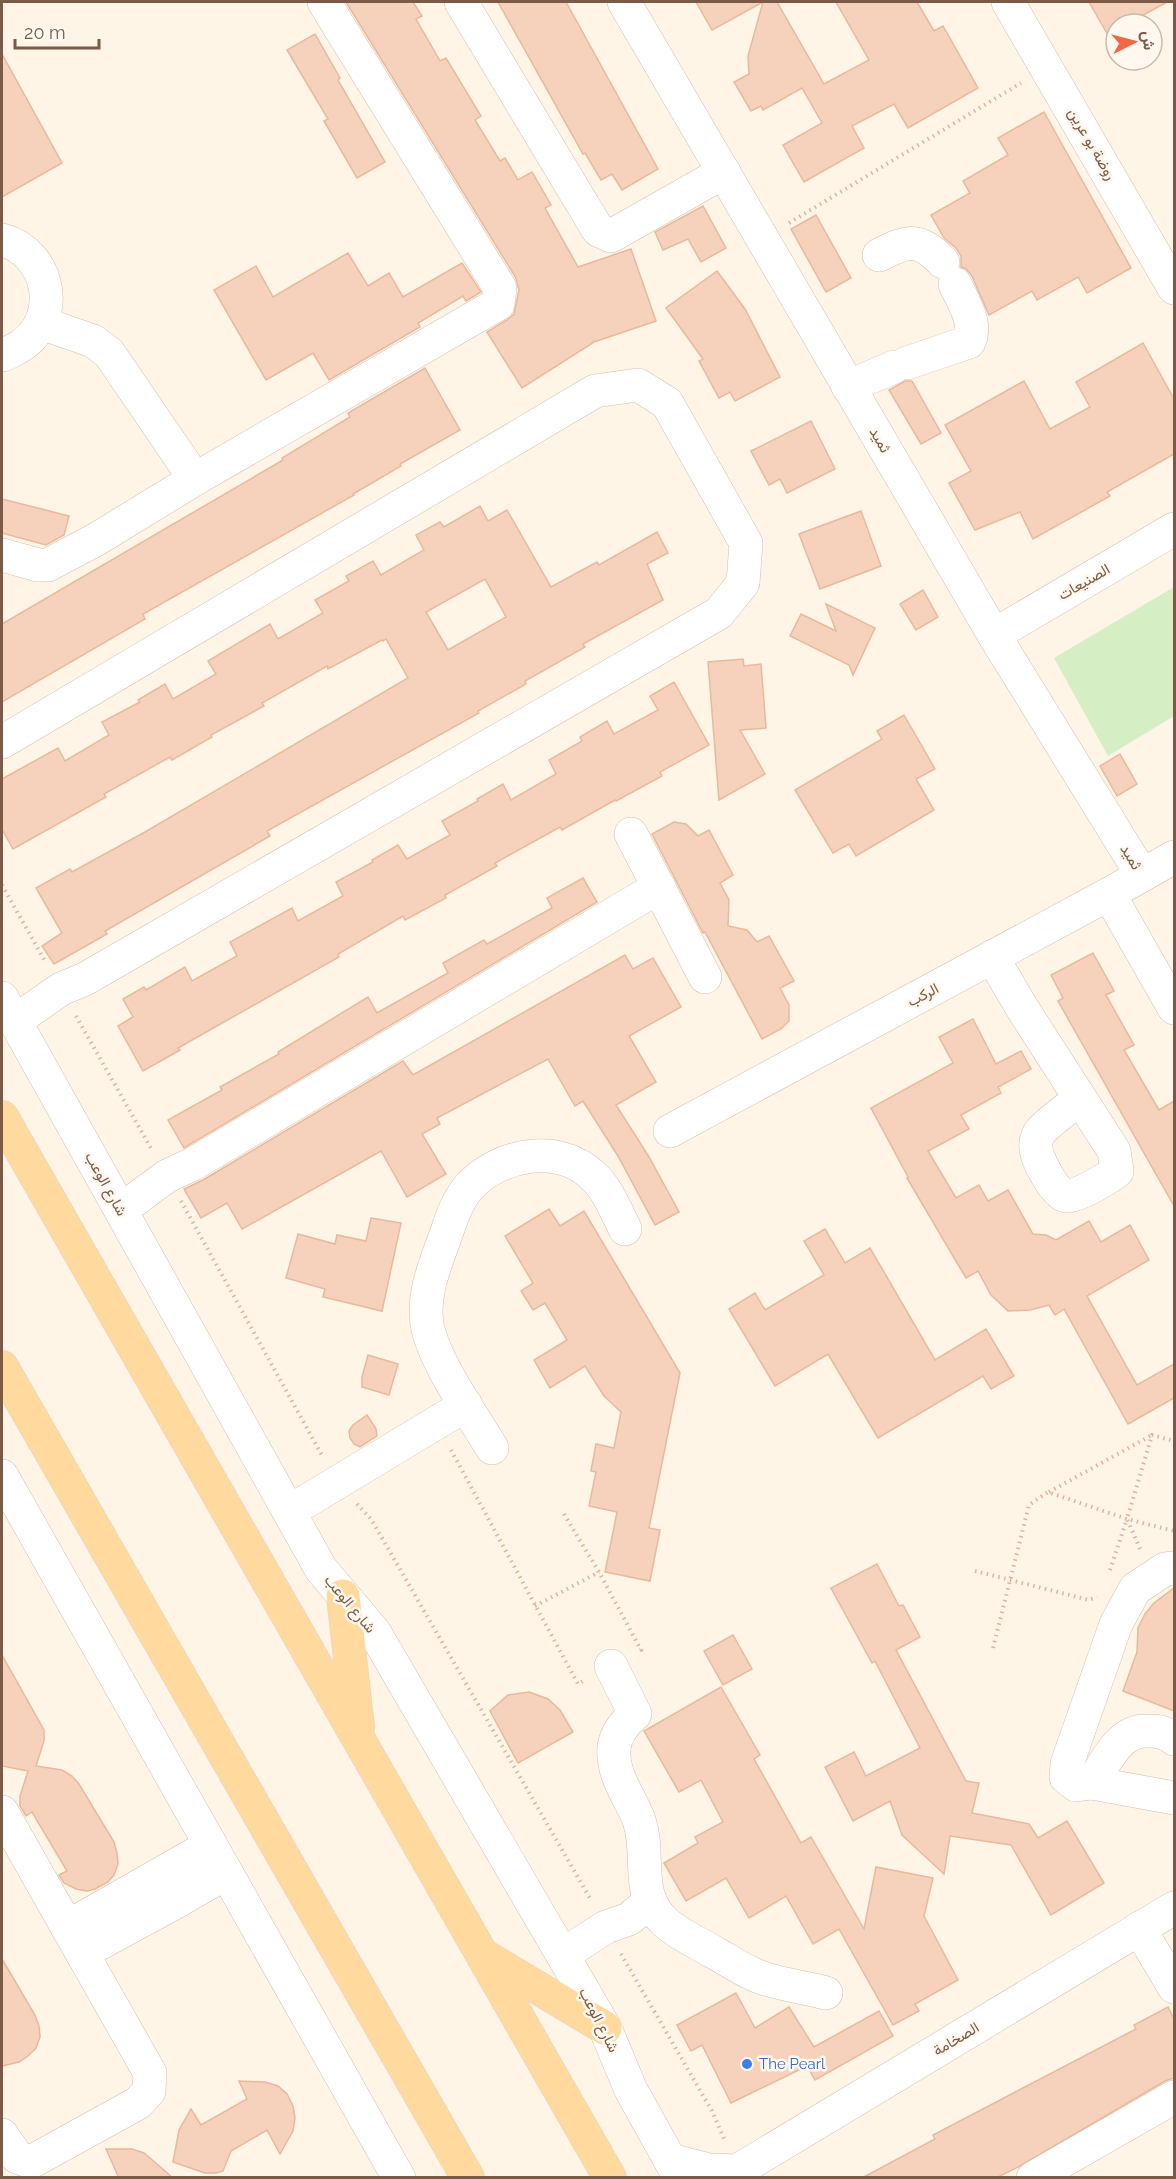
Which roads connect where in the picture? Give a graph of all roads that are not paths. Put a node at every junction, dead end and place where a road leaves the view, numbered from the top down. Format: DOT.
graph roads {
  1 [pos="324,2"];
  2 [pos="461,2"];
  3 [pos="624,2"];
  4 [pos="1008,2"];
  5 [pos="724,172"];
  6 [pos="2,240"];
  7 [pos="1163,242"];
  8 [pos="879,255"];
  9 [pos="1174,288"];
  10 [pos="41,323"];
  11 [pos="2,355"];
  12 [pos="848,387"];
  13 [pos="195,479"];
  14 [pos="1174,529"];
  15 [pos="2,555"];
  16 [pos="994,634"];
  17 [pos="2,742"];
  18 [pos="631,834"];
  19 [pos="1174,857"];
  20 [pos="1142,875"];
  21 [pos="659,887"];
  22 [pos="1109,894"];
  23 [pos="992,957"];
  24 [pos="705,977"];
  25 [pos="1174,1008"];
  26 [pos="8,1009"];
  27 [pos="1080,1099"];
  28 [pos="2,1117"];
  29 [pos="670,1131"];
  30 [pos="121,1210"];
  31 [pos="625,1229"];
  32 [pos="2,1366"];
  33 [pos="466,1405"];
  34 [pos="492,1448"];
  35 [pos="2,1476"];
  36 [pos="290,1511"];
  37 [pos="1164,1573"];
  38 [pos="343,1596"];
  39 [pos="610,1666"];
  40 [pos="1174,1739"];
  41 [pos="360,1742"];
  42 [pos="1092,1783"];
  43 [pos="1174,1798"];
  44 [pos="2,1812"];
  45 [pos="211,1845"];
  46 [pos="226,1872"];
  47 [pos="650,1901"];
  48 [pos="1174,1908"];
  49 [pos="1139,1928"];
  50 [pos="74,1940"];
  51 [pos="482,1954"];
  52 [pos="564,1954"];
  53 [pos="1174,1987"];
  54 [pos="826,1993"];
  55 [pos="605,2028"];
  56 [pos="1174,2097"];
  57 [pos="2,2134"];
  58 [pos="675,2169"];
  59 [pos="737,2174"];
  60 [pos="399,2178"];
  61 [pos="468,2178"];
  62 [pos="610,2178"];
  63 [pos="1033,2178"];
  1 -- 13 [label="street"];
  2 -- 5 [label="street"];
  3 -- 5 [label="street, ثميد"];
  4 -- 7 [label="street, روضة بو عرين"];
  5 -- 12 [label="street, ثميد"];
  6 -- 10 [label="street"];
  7 -- 9 [label="street, روضة بو عرين"];
  8 -- 12 [label="street"];
  10 -- 11 [label="street"];
  10 -- 13 [label="street"];
  12 -- 16 [label="street, ثميد"];
  13 -- 15 [label="street"];
  14 -- 16 [label="street, الصنيعات"];
  16 -- 20 [label="street, ثميد"];
  17 -- 26 [label="street"];
  18 -- 21 [label="street"];
  19 -- 20 [label="street, الركب"];
  20 -- 22 [label="street, الركب"];
  21 -- 24 [label="street"];
  21 -- 30 [label="street"];
  22 -- 23 [label="street, الركب"];
  22 -- 25 [label="street"];
  23 -- 27 [label="street"];
  23 -- 29 [label="street, الركب"];
  26 -- 30 [label="street, شارع الوعب"];
  28 -- 41 [label="main road"];
  30 -- 36 [label="street, شارع الوعب"];
  31 -- 33 [label="street"];
  32 -- 61 [label="main road"];
  33 -- 34 [label="street"];
  33 -- 36 [label="street"];
  35 -- 45 [label="street"];
  36 -- 38 [label="street, شارع الوعب"];
  37 -- 42 [label="street"];
  38 -- 41 [label="main road"];
  38 -- 52 [label="street, شارع الوعب"];
  39 -- 47 [label="street"];
  40 -- 42 [label="street"];
  41 -- 51 [label="main road"];
  42 -- 43 [label="street"];
  44 -- 50 [label="street"];
  45 -- 46 [label="street"];
  45 -- 50 [label="street"];
  46 -- 50 [label="street"];
  46 -- 60 [label="street"];
  47 -- 52 [label="street"];
  47 -- 54 [label="street"];
  48 -- 49 [label="street, الصخامة"];
  49 -- 53 [label="street"];
  49 -- 59 [label="street, الصخامة"];
  50 -- 57 [label="street"];
  51 -- 55 [label="main road"];
  51 -- 62 [label="main road"];
  52 -- 55 [label="street, شارع الوعب"];
  55 -- 58 [label="street, شارع الوعب"];
  56 -- 63 [label="street"];
  58 -- 59 [label="street"];
}
